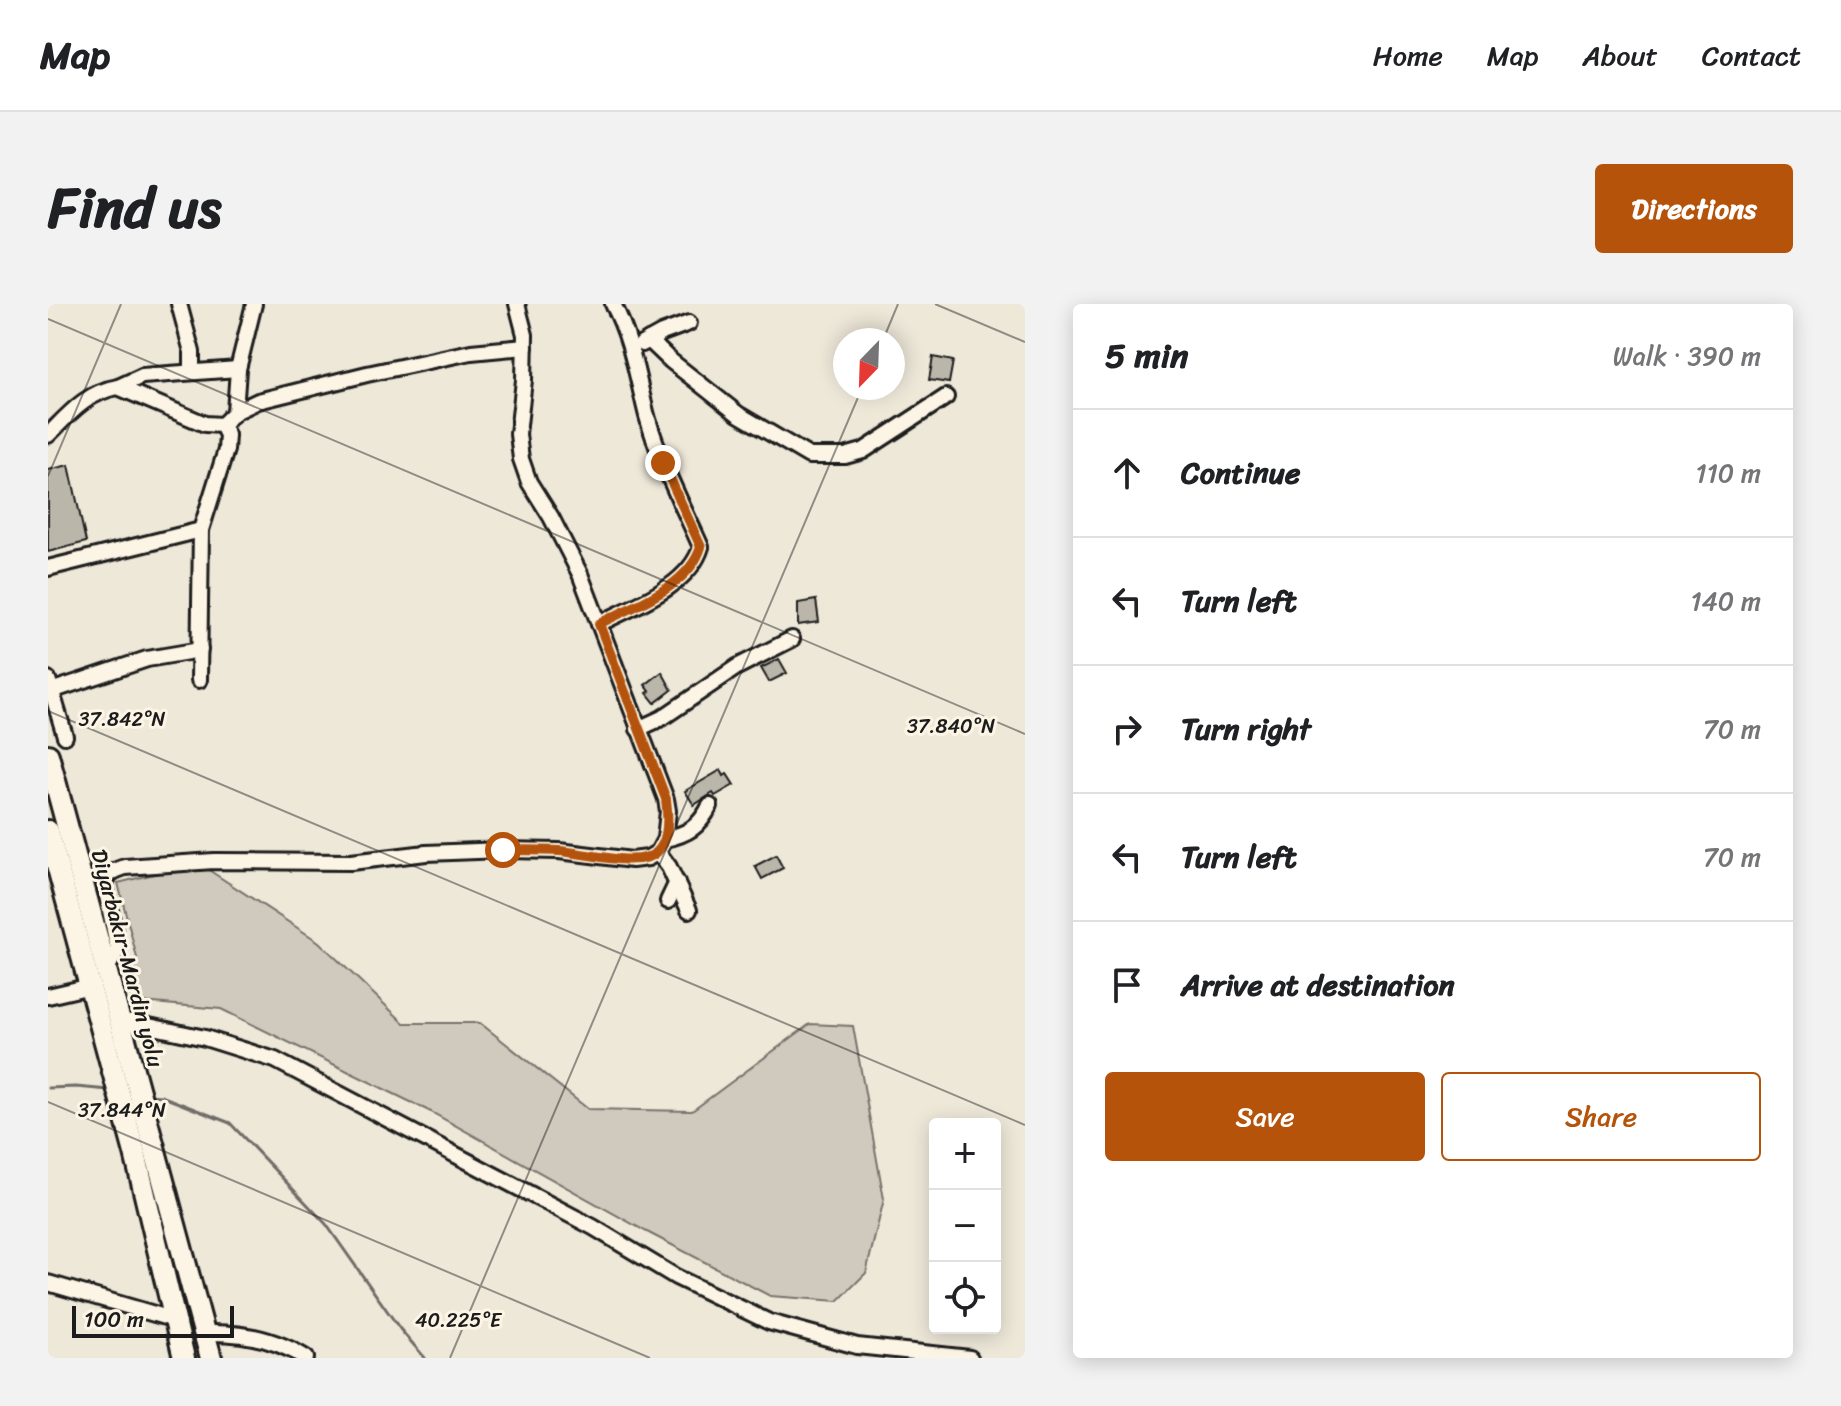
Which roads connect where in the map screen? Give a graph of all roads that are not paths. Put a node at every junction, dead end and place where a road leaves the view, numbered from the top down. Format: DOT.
graph roads {
  1 [pos="179,304"];
  2 [pos="254,304"];
  3 [pos="517,304"];
  4 [pos="613,304"];
  5 [pos="689,323"];
  6 [pos="649,340"];
  7 [pos="525,347"];
  8 [pos="632,352"];
  9 [pos="238,369"];
  10 [pos="192,371"];
  11 [pos="118,387"];
  12 [pos="946,397"];
  13 [pos="235,412"];
  14 [pos="222,425"];
  15 [pos="48,435"];
  16 [pos="201,530"];
  17 [pos="48,568"];
  18 [pos="599,624"];
  19 [pos="792,639"];
  20 [pos="200,650"];
  21 [pos="199,680"];
  22 [pos="50,685"];
  23 [pos="638,729"];
  24 [pos="65,736"];
  25 [pos="48,755"];
  26 [pos="710,806"];
  27 [pos="48,831"];
  28 [pos="661,846"];
  29 [pos="677,882"];
  30 [pos="668,901"];
  31 [pos="689,910"];
  32 [pos="107,969"];
  33 [pos="91,986"];
  34 [pos="48,996"];
  35 [pos="114,1023"];
  36 [pos="145,1153"];
  37 [pos="48,1283"];
  38 [pos="175,1320"];
  39 [pos="206,1333"];
  40 [pos="184,1358"];
  41 [pos="211,1358"];
  42 [pos="306,1358"];
  43 [pos="970,1358"];
  1 -- 10 [label="street"];
  2 -- 9 [label="street"];
  3 -- 7 [label="street"];
  4 -- 8 [label="street"];
  5 -- 6 [label="street"];
  6 -- 8 [label="street"];
  6 -- 12 [label="street"];
  7 -- 13 [label="street"];
  7 -- 18 [label="street"];
  8 -- 18 [label="street"];
  9 -- 10 [label="street"];
  9 -- 13 [label="street"];
  10 -- 11 [label="street"];
  11 -- 14 [label="street"];
  11 -- 15 [label="street"];
  13 -- 14 [label="street"];
  14 -- 16 [label="street"];
  16 -- 17 [label="street"];
  16 -- 20 [label="street"];
  18 -- 23 [label="street"];
  19 -- 23 [label="street"];
  20 -- 21 [label="street"];
  20 -- 22 [label="street"];
  22 -- 24 [label="street"];
  23 -- 28 [label="street"];
  25 -- 32 [label="highway, Diyarbakır-Mardin yolu"];
  26 -- 28 [label="street"];
  27 -- 33 [label="highway"];
  28 -- 29 [label="street"];
  28 -- 32 [label="street"];
  29 -- 30 [label="street"];
  29 -- 31 [label="street"];
  32 -- 35 [label="highway, Diyarbakır-Mardin yolu"];
  33 -- 34 [label="street"];
  33 -- 35 [label="highway"];
  35 -- 36 [label="highway, Diyarbakır-Mardin yolu"];
  35 -- 43 [label="street"];
  36 -- 38 [label="highway, Diyarbakır-Mardin yolu"];
  36 -- 39 [label="highway, Diyarbakır-Mardin yolu"];
  37 -- 38 [label="street"];
  38 -- 40 [label="highway, Diyarbakır-Mardin yolu"];
  39 -- 41 [label="highway, Diyarbakır-Mardin yolu"];
  39 -- 42 [label="street"];
}
